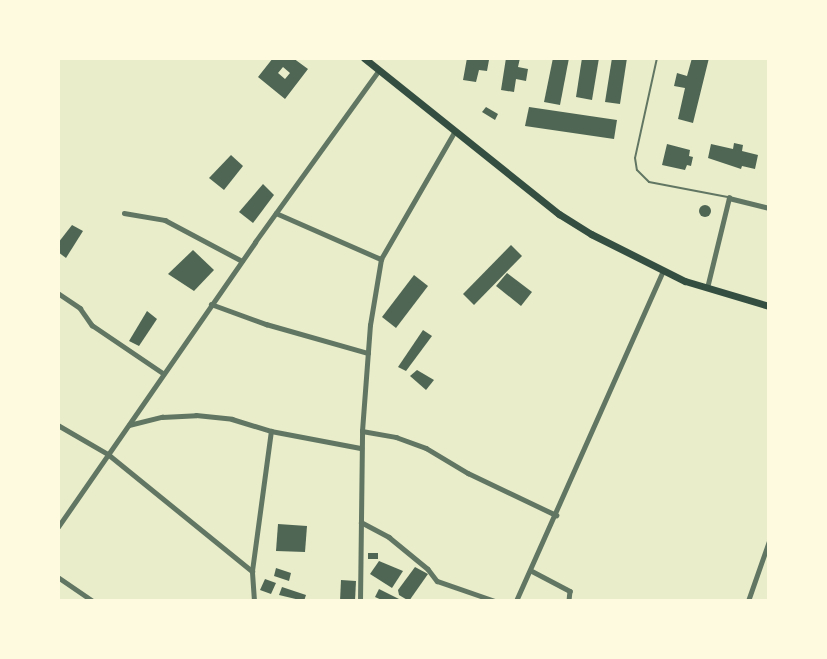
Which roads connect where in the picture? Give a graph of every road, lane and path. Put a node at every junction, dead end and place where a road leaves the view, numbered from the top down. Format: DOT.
graph roads {
  1 [pos="363,58"];
  2 [pos="657,58"];
  3 [pos="379,70"];
  4 [pos="455,131"];
  5 [pos="729,198"];
  6 [pos="769,208"];
  7 [pos="124,212"];
  8 [pos="276,213"];
  9 [pos="381,260"];
  10 [pos="242,261"];
  11 [pos="663,271"];
  12 [pos="707,288"];
  13 [pos="58,293"];
  14 [pos="211,304"];
  15 [pos="769,306"];
  16 [pos="368,354"];
  17 [pos="163,373"];
  18 [pos="58,425"];
  19 [pos="127,425"];
  20 [pos="271,431"];
  21 [pos="362,431"];
  22 [pos="361,448"];
  23 [pos="108,454"];
  24 [pos="556,515"];
  25 [pos="361,522"];
  26 [pos="58,527"];
  27 [pos="769,541"];
  28 [pos="252,571"];
  29 [pos="532,571"];
  30 [pos="58,577"];
  31 [pos="93,601"];
  32 [pos="254,601"];
  33 [pos="360,601"];
  34 [pos="495,601"];
  35 [pos="516,601"];
  36 [pos="569,601"];
  37 [pos="748,601"];
  1 -- 3 [label="highway"];
  2 -- 5 [label="lane"];
  3 -- 4 [label="highway"];
  3 -- 8 [label="street"];
  4 -- 9 [label="street"];
  4 -- 11 [label="highway"];
  5 -- 6 [label="street"];
  5 -- 12 [label="street"];
  7 -- 10 [label="street"];
  8 -- 9 [label="street"];
  8 -- 10 [label="street"];
  9 -- 16 [label="street"];
  10 -- 14 [label="street"];
  11 -- 12 [label="highway"];
  11 -- 24 [label="street"];
  12 -- 15 [label="highway"];
  13 -- 17 [label="street"];
  14 -- 16 [label="street"];
  14 -- 17 [label="street"];
  16 -- 21 [label="street"];
  17 -- 19 [label="street"];
  18 -- 23 [label="street"];
  19 -- 20 [label="street"];
  19 -- 23 [label="street"];
  20 -- 22 [label="street"];
  20 -- 28 [label="street"];
  21 -- 22 [label="street"];
  21 -- 24 [label="street"];
  22 -- 25 [label="street"];
  23 -- 26 [label="street"];
  23 -- 28 [label="street"];
  24 -- 29 [label="street"];
  25 -- 33 [label="street"];
  25 -- 34 [label="street"];
  27 -- 37 [label="street"];
  28 -- 32 [label="street"];
  29 -- 35 [label="street"];
  29 -- 36 [label="street"];
  30 -- 31 [label="street"];
}
